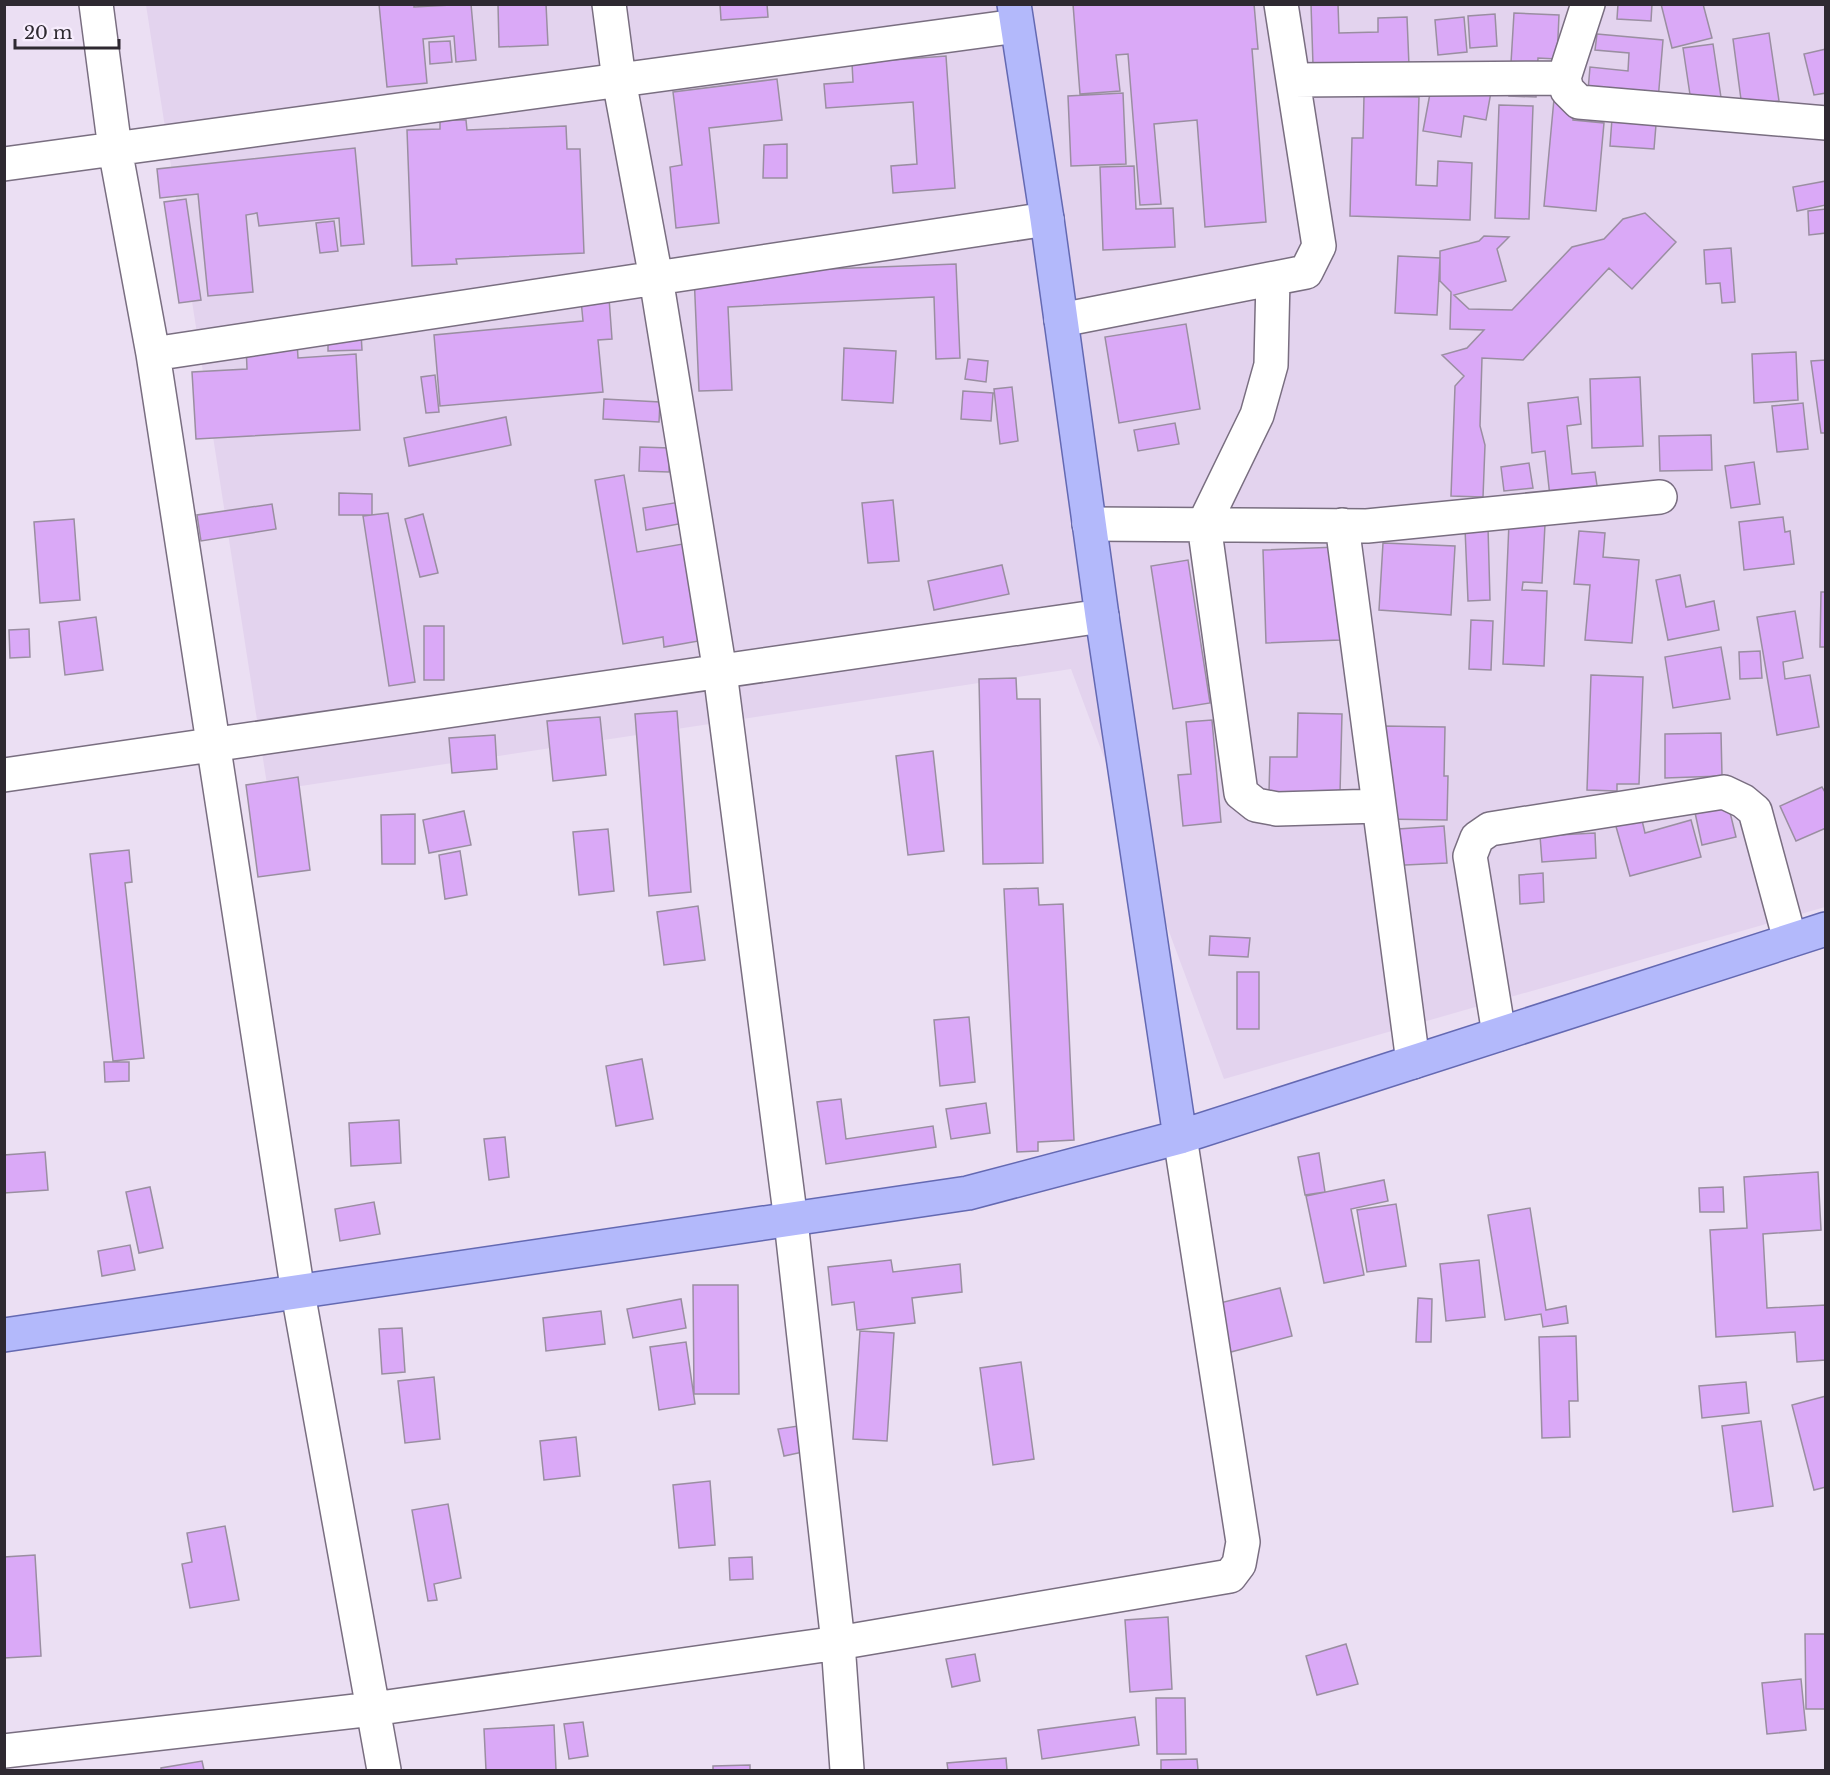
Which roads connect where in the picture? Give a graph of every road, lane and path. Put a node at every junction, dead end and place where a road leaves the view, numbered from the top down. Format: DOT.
graph roads {
  1 [pos="96,4"];
  2 [pos="609,4"];
  3 [pos="1281,4"];
  4 [pos="1588,4"];
  5 [pos="1015,15"];
  6 [pos="1564,78"];
  7 [pos="619,80"];
  8 [pos="1293,80"];
  9 [pos="1826,123"];
  10 [pos="115,149"];
  11 [pos="4,164"];
  12 [pos="1047,219"];
  13 [pos="656,278"];
  14 [pos="1273,279"];
  15 [pos="1061,320"];
  16 [pos="153,354"];
  17 [pos="1660,497"];
  18 [pos="1089,524"];
  19 [pos="1204,524"];
  20 [pos="1342,525"];
  21 [pos="1102,616"];
  22 [pos="720,672"];
  23 [pos="214,744"];
  24 [pos="4,775"];
  25 [pos="1379,806"];
  26 [pos="1826,929"];
  27 [pos="1790,940"];
  28 [pos="1499,1034"];
  29 [pos="1413,1062"];
  30 [pos="1180,1137"];
  31 [pos="791,1221"];
  32 [pos="298,1293"];
  33 [pos="4,1335"];
  34 [pos="838,1643"];
  35 [pos="373,1709"];
  36 [pos="4,1751"];
  37 [pos="384,1770"];
  38 [pos="847,1770"];
  1 -- 10 [label="street"];
  2 -- 7 [label="street"];
  3 -- 8 [label="street"];
  4 -- 6 [label="street"];
  5 -- 7 [label="street"];
  5 -- 12 [label="main road"];
  6 -- 8 [label="street"];
  6 -- 9 [label="street"];
  7 -- 10 [label="street"];
  7 -- 13 [label="street"];
  8 -- 14 [label="street"];
  10 -- 11 [label="street"];
  10 -- 16 [label="street"];
  12 -- 13 [label="street"];
  12 -- 15 [label="main road"];
  13 -- 16 [label="street"];
  13 -- 22 [label="street"];
  14 -- 15 [label="street"];
  14 -- 19 [label="street"];
  15 -- 18 [label="main road"];
  16 -- 23 [label="street"];
  17 -- 20 [label="street"];
  18 -- 19 [label="street"];
  18 -- 21 [label="main road"];
  19 -- 20 [label="street"];
  19 -- 25 [label="street"];
  20 -- 25 [label="street"];
  21 -- 22 [label="street"];
  21 -- 30 [label="main road"];
  22 -- 23 [label="street"];
  22 -- 31 [label="street"];
  23 -- 24 [label="street"];
  23 -- 32 [label="street"];
  25 -- 29 [label="street"];
  26 -- 27 [label="main road"];
  27 -- 28 [label="main road"];
  27 -- 28 [label="street"];
  28 -- 29 [label="main road"];
  29 -- 30 [label="main road"];
  30 -- 31 [label="main road"];
  30 -- 34 [label="street"];
  31 -- 32 [label="main road"];
  31 -- 34 [label="street"];
  32 -- 33 [label="main road"];
  32 -- 35 [label="street"];
  34 -- 35 [label="street"];
  34 -- 38 [label="street"];
  35 -- 36 [label="street"];
  35 -- 37 [label="street"];
}
